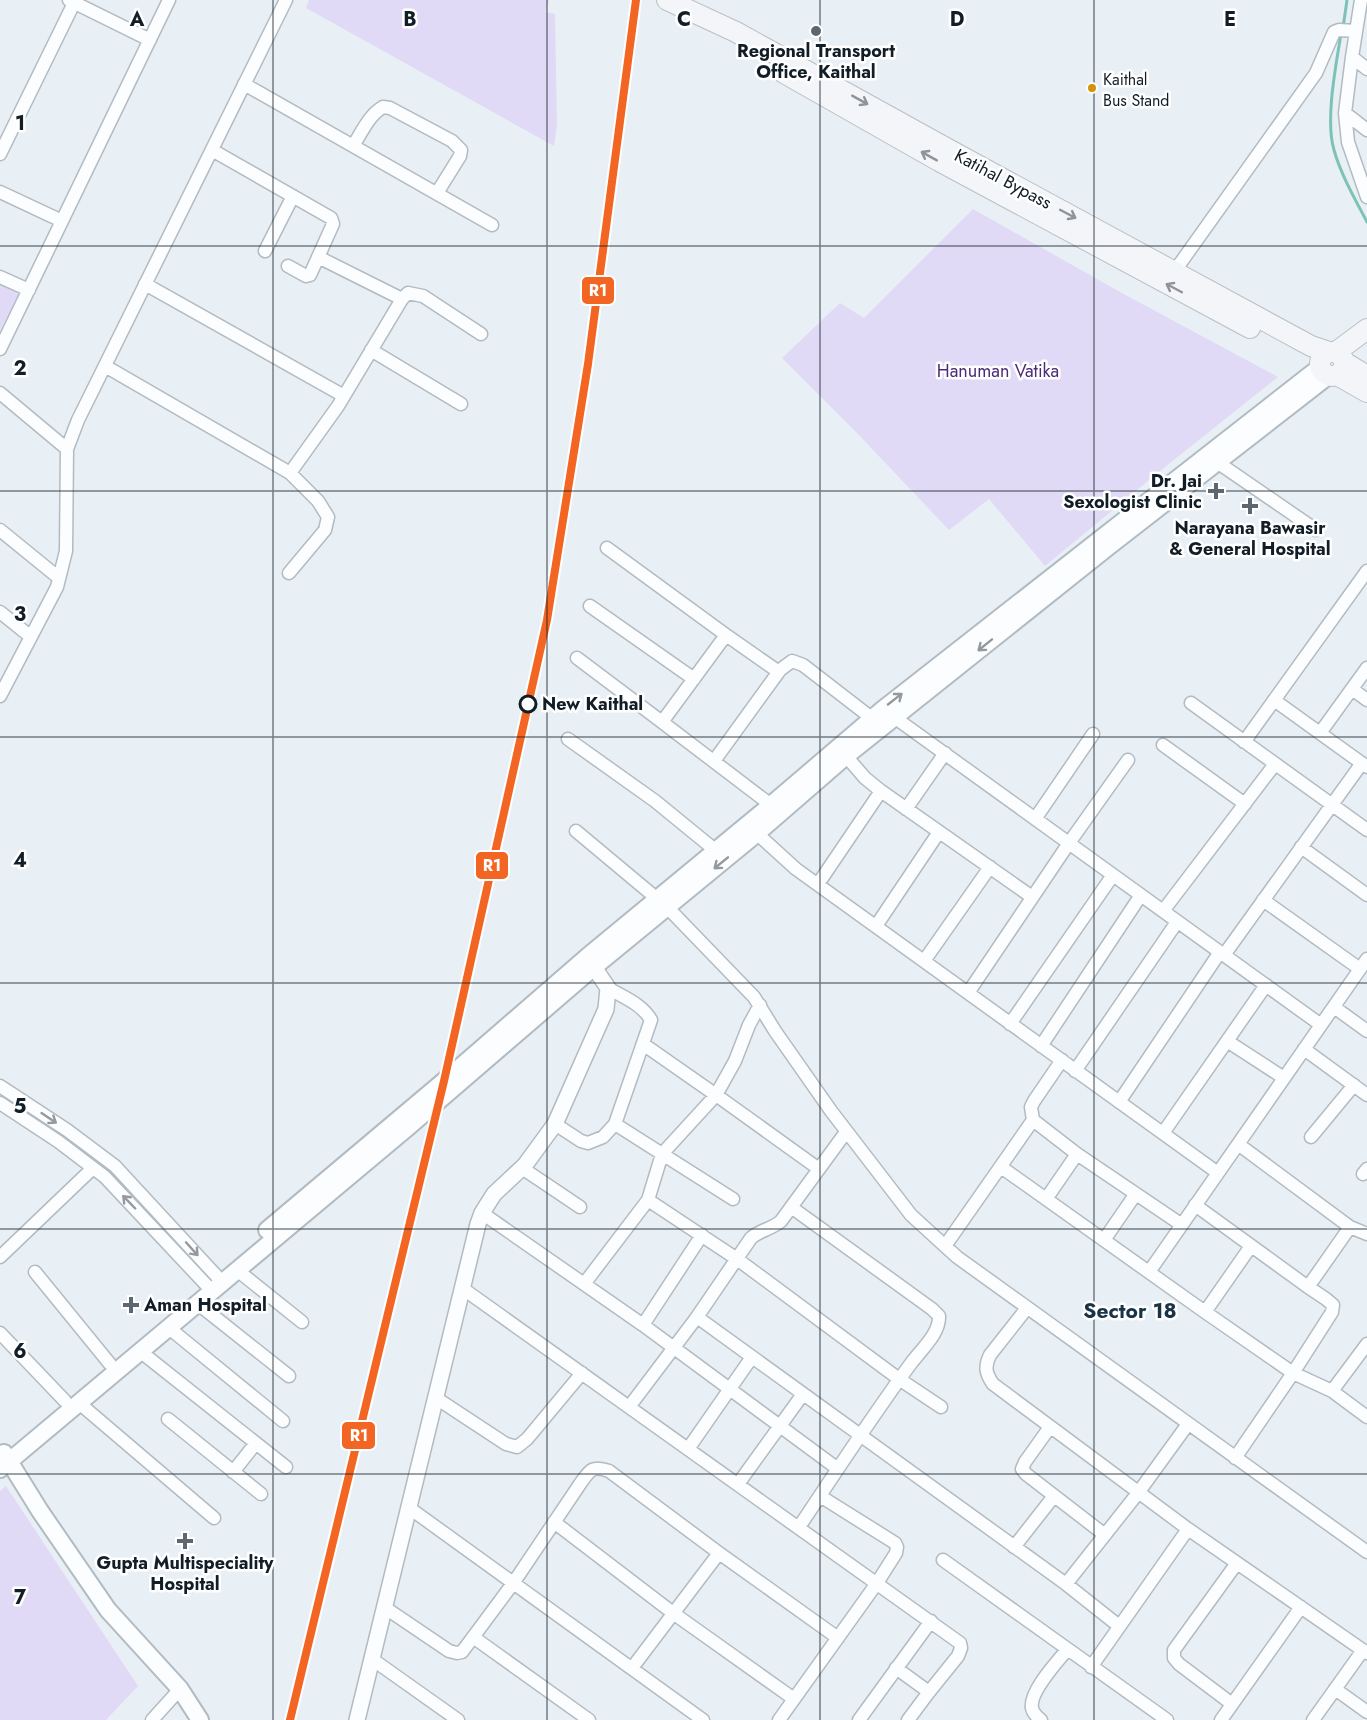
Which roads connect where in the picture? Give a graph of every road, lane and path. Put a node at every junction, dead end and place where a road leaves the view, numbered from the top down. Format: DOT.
graph roads {
  1 [pos="169,0"];
  2 [pos="286,0"];
  3 [pos="1361,0"];
  4 [pos="72,1"];
  5 [pos="675,2"];
  6 [pos="1353,30"];
  7 [pos="150,40"];
  8 [pos="1352,57"];
  9 [pos="1367,69"];
  10 [pos="244,84"];
  11 [pos="1346,113"];
  12 [pos="1367,130"];
  13 [pos="353,146"];
  14 [pos="212,150"];
  15 [pos="0,154"];
  16 [pos="0,192"];
  17 [pos="437,193"];
  18 [pos="293,196"];
  19 [pos="1367,197"];
  20 [pos="62,221"];
  21 [pos="492,225"];
  22 [pos="265,251"];
  23 [pos="318,257"];
  24 [pos="288,266"];
  25 [pos="1174,272"];
  26 [pos="0,277"];
  27 [pos="145,284"];
  28 [pos="29,290"];
  29 [pos="402,299"];
  30 [pos="1367,329"];
  31 [pos="481,333"];
  32 [pos="1367,343"];
  33 [pos="0,349"];
  34 [pos="371,350"];
  35 [pos="1332,363"];
  36 [pos="105,366"];
  37 [pos="1367,376"];
  38 [pos="1367,392"];
  39 [pos="0,393"];
  40 [pos="344,396"];
  41 [pos="461,404"];
  42 [pos="67,450"];
  43 [pos="1217,462"];
  44 [pos="290,473"];
  45 [pos="0,530"];
  46 [pos="1316,530"];
  47 [pos="606,548"];
  48 [pos="1367,571"];
  49 [pos="289,573"];
  50 [pos="59,578"];
  51 [pos="590,606"];
  52 [pos="0,612"];
  53 [pos="726,635"];
  54 [pos="31,637"];
  55 [pos="577,658"];
  56 [pos="1367,668"];
  57 [pos="780,670"];
  58 [pos="694,679"];
  59 [pos="1352,689"];
  60 [pos="0,696"];
  61 [pos="1274,700"];
  62 [pos="1367,700"];
  63 [pos="1191,703"];
  64 [pos="883,721"];
  65 [pos="662,722"];
  66 [pos="1320,733"];
  67 [pos="1093,734"];
  68 [pos="568,739"];
  69 [pos="1244,742"];
  70 [pos="1163,745"];
  71 [pos="945,753"];
  72 [pos="846,756"];
  73 [pos="1128,760"];
  74 [pos="714,761"];
  75 [pos="1275,764"];
  76 [pos="1364,765"];
  77 [pos="881,791"];
  78 [pos="1245,804"];
  79 [pos="771,805"];
  80 [pos="1332,805"];
  81 [pos="906,809"];
  82 [pos="1035,819"];
  83 [pos="752,829"];
  84 [pos="1367,830"];
  85 [pos="576,831"];
  86 [pos="939,832"];
  87 [pos="1069,843"];
  88 [pos="1301,847"];
  89 [pos="715,850"];
  90 [pos="990,867"];
  91 [pos="1113,875"];
  92 [pos="818,884"];
  93 [pos="1141,895"];
  94 [pos="1367,895"];
  95 [pos="1032,897"];
  96 [pos="1263,900"];
  97 [pos="662,903"];
  98 [pos="1163,911"];
  99 [pos="1177,922"];
  100 [pos="876,926"];
  101 [pos="1222,953"];
  102 [pos="924,961"];
  103 [pos="590,962"];
  104 [pos="1365,964"];
  105 [pos="1266,985"];
  106 [pos="608,988"];
  107 [pos="968,993"];
  108 [pos="760,1005"];
  109 [pos="1334,1007"];
  110 [pos="1010,1023"];
  111 [pos="1321,1025"];
  112 [pos="1367,1031"];
  113 [pos="1227,1041"];
  114 [pos="643,1044"];
  115 [pos="1041,1046"];
  116 [pos="1304,1049"];
  117 [pos="1062,1060"];
  118 [pos="1075,1071"];
  119 [pos="1284,1078"];
  120 [pos="1354,1085"];
  121 [pos="0,1086"];
  122 [pos="716,1095"];
  123 [pos="1367,1095"];
  124 [pos="1119,1102"];
  125 [pos="2,1108"];
  126 [pos="1032,1120"];
  127 [pos="555,1124"];
  128 [pos="615,1124"];
  129 [pos="846,1132"];
  130 [pos="1163,1133"];
  131 [pos="1311,1137"];
  132 [pos="1238,1144"];
  133 [pos="662,1154"];
  134 [pos="1077,1154"];
  135 [pos="1001,1167"];
  136 [pos="93,1168"];
  137 [pos="522,1168"];
  138 [pos="819,1169"];
  139 [pos="1218,1173"];
  140 [pos="1135,1195"];
  141 [pos="733,1199"];
  142 [pos="1046,1199"];
  143 [pos="648,1200"];
  144 [pos="1195,1205"];
  145 [pos="791,1207"];
  146 [pos="580,1208"];
  147 [pos="482,1213"];
  148 [pos="1182,1225"];
  149 [pos="1350,1227"];
  150 [pos="1367,1234"];
  151 [pos="702,1235"];
  152 [pos="1104,1240"];
  153 [pos="945,1246"];
  154 [pos="1251,1246"];
  155 [pos="0,1257"];
  156 [pos="737,1258"];
  157 [pos="237,1270"];
  158 [pos="35,1272"];
  159 [pos="1149,1272"];
  160 [pos="214,1283"];
  161 [pos="584,1284"];
  162 [pos="1308,1287"];
  163 [pos="462,1288"];
  164 [pos="197,1304"];
  165 [pos="1027,1308"];
  166 [pos="1205,1312"];
  167 [pos="698,1317"];
  168 [pos="302,1322"];
  169 [pos="643,1325"];
  170 [pos="169,1328"];
  171 [pos="0,1334"];
  172 [pos="1367,1344"];
  173 [pos="674,1349"];
  174 [pos="141,1352"];
  175 [pos="752,1357"];
  176 [pos="110,1364"];
  177 [pos="582,1373"];
  178 [pos="1293,1373"];
  179 [pos="289,1376"];
  180 [pos="899,1379"];
  181 [pos="731,1389"];
  182 [pos="1332,1391"];
  183 [pos="803,1394"];
  184 [pos="436,1398"];
  185 [pos="72,1402"];
  186 [pos="629,1407"];
  187 [pos="941,1407"];
  188 [pos="1367,1417"];
  189 [pos="168,1419"];
  190 [pos="283,1421"];
  191 [pos="1188,1424"];
  192 [pos="780,1427"];
  193 [pos="1050,1427"];
  194 [pos="860,1435"];
  195 [pos="256,1443"];
  196 [pos="688,1449"];
  197 [pos="3,1457"];
  198 [pos="1235,1458"];
  199 [pos="286,1467"];
  200 [pos="838,1468"];
  201 [pos="233,1472"];
  202 [pos="738,1484"];
  203 [pos="1138,1493"];
  204 [pos="261,1494"];
  205 [pos="820,1496"];
  206 [pos="1054,1496"];
  207 [pos="408,1507"];
  208 [pos="214,1518"];
  209 [pos="554,1522"];
  210 [pos="799,1527"];
  211 [pos="1188,1529"];
  212 [pos="1105,1535"];
  213 [pos="1014,1547"];
  214 [pos="719,1552"];
  215 [pos="1367,1552"];
  216 [pos="943,1560"];
  217 [pos="1237,1563"];
  218 [pos="514,1582"];
  219 [pos="877,1583"];
  220 [pos="1066,1584"];
  221 [pos="384,1607"];
  222 [pos="1300,1607"];
  223 [pos="673,1613"];
  224 [pos="931,1621"];
  225 [pos="1119,1626"];
  226 [pos="473,1637"];
  227 [pos="838,1638"];
  228 [pos="1067,1650"];
  229 [pos="1365,1652"];
  230 [pos="372,1659"];
  231 [pos="1091,1667"];
  232 [pos="632,1668"];
  233 [pos="896,1668"];
  234 [pos="180,1689"];
  235 [pos="1335,1689"];
  236 [pos="928,1692"];
  237 [pos="794,1699"];
  238 [pos="1232,1704"];
  239 [pos="1367,1712"];
  240 [pos="152,1720"];
  241 [pos="200,1720"];
  242 [pos="357,1720"];
  243 [pos="458,1720"];
  244 [pos="589,1720"];
  245 [pos="703,1720"];
  246 [pos="779,1720"];
  247 [pos="859,1720"];
  248 [pos="908,1720"];
  249 [pos="1041,1720"];
  250 [pos="1167,1720"];
  251 [pos="1221,1720"];
  252 [pos="1313,1720"];
  1 -- 7 [label="street"];
  2 -- 10 [label="street"];
  3 -- 6 [label="street"];
  4 -- 7 [label="street"];
  4 -- 15 [label="street"];
  5 -- 25 [label="main road, Katihal Bypass, one-way"];
  35 -- 5 [label="main road, Katihal Bypass, one-way"];
  6 -- 8 [label="street"];
  6 -- 25 [label="street"];
  7 -- 20 [label="street"];
  8 -- 9 [label="street"];
  8 -- 11 [label="street"];
  10 -- 13 [label="street"];
  10 -- 14 [label="street"];
  11 -- 12 [label="street"];
  11 -- 19 [label="street"];
  13 -- 17 [label="street"];
  13 -- 17 [label="street"];
  14 -- 18 [label="street"];
  14 -- 27 [label="street"];
  16 -- 20 [label="street"];
  17 -- 21 [label="street"];
  18 -- 22 [label="street"];
  18 -- 23 [label="street"];
  20 -- 28 [label="street"];
  23 -- 24 [label="street"];
  23 -- 29 [label="street"];
  25 -- 35 [label="main road, Katihal Bypass"];
  26 -- 28 [label="street"];
  27 -- 36 [label="street"];
  27 -- 40 [label="street"];
  28 -- 33 [label="street"];
  29 -- 31 [label="street"];
  29 -- 34 [label="street"];
  30 -- 35 [label="main road"];
  32 -- 35 [label="main road"];
  34 -- 40 [label="street"];
  34 -- 41 [label="street"];
  35 -- 37 [label="main road"];
  35 -- 38 [label="main road, Katihal Bypass"];
  35 -- 43 [label="main road"];
  64 -- 35 [label="main road, one-way"];
  36 -- 42 [label="street"];
  36 -- 44 [label="street"];
  39 -- 42 [label="street"];
  40 -- 44 [label="street"];
  42 -- 50 [label="street"];
  43 -- 46 [label="street"];
  43 -- 64 [label="main road, one-way"];
  44 -- 49 [label="street"];
  45 -- 50 [label="street"];
  47 -- 53 [label="street"];
  48 -- 61 [label="street"];
  50 -- 54 [label="street"];
  51 -- 58 [label="street"];
  52 -- 54 [label="street"];
  53 -- 57 [label="street"];
  53 -- 58 [label="street"];
  54 -- 60 [label="street"];
  55 -- 65 [label="street"];
  56 -- 59 [label="street"];
  57 -- 64 [label="street"];
  57 -- 74 [label="street"];
  58 -- 65 [label="street"];
  59 -- 62 [label="street"];
  59 -- 66 [label="street"];
  61 -- 66 [label="street"];
  61 -- 69 [label="street"];
  63 -- 69 [label="street"];
  64 -- 71 [label="street"];
  64 -- 72 [label="main road"];
  64 -- 79 [label="main road"];
  65 -- 74 [label="street"];
  66 -- 76 [label="street"];
  67 -- 82 [label="street"];
  68 -- 89 [label="street"];
  69 -- 75 [label="street"];
  70 -- 78 [label="street"];
  71 -- 81 [label="street"];
  71 -- 82 [label="street"];
  72 -- 77 [label="street"];
  72 -- 83 [label="main road"];
  73 -- 87 [label="street"];
  74 -- 79 [label="street"];
  75 -- 78 [label="street"];
  75 -- 80 [label="street"];
  76 -- 80 [label="street"];
  77 -- 81 [label="street"];
  77 -- 92 [label="street"];
  78 -- 98 [label="street"];
  79 -- 83 [label="main road"];
  80 -- 84 [label="street"];
  80 -- 88 [label="street"];
  81 -- 86 [label="street"];
  82 -- 87 [label="street"];
  83 -- 89 [label="main road"];
  83 -- 92 [label="street"];
  83 -- 97 [label="main road, one-way"];
  85 -- 97 [label="street"];
  86 -- 90 [label="street"];
  86 -- 100 [label="street"];
  87 -- 91 [label="street"];
  87 -- 95 [label="street"];
  88 -- 94 [label="street"];
  88 -- 96 [label="street"];
  89 -- 97 [label="main road"];
  90 -- 95 [label="street"];
  90 -- 102 [label="street"];
  91 -- 93 [label="street"];
  91 -- 110 [label="street"];
  92 -- 100 [label="street"];
  93 -- 98 [label="street"];
  93 -- 115 [label="street"];
  95 -- 107 [label="street"];
  96 -- 101 [label="street"];
  96 -- 104 [label="street"];
  97 -- 103 [label="main road"];
  97 -- 108 [label="street"];
  98 -- 99 [label="street"];
  99 -- 101 [label="street"];
  99 -- 118 [label="street"];
  100 -- 102 [label="street"];
  101 -- 105 [label="street"];
  101 -- 124 [label="street"];
  102 -- 107 [label="street"];
  103 -- 106 [label="street"];
  103 -- 157 [label="main road"];
  103 -- 160 [label="main road"];
  104 -- 109 [label="street"];
  105 -- 111 [label="street"];
  105 -- 113 [label="street"];
  106 -- 114 [label="street"];
  106 -- 127 [label="street"];
  107 -- 110 [label="street"];
  108 -- 122 [label="street"];
  108 -- 129 [label="street"];
  109 -- 111 [label="street"];
  109 -- 112 [label="street"];
  110 -- 115 [label="street"];
  111 -- 116 [label="street"];
  113 -- 119 [label="street"];
  113 -- 130 [label="street"];
  114 -- 122 [label="street"];
  114 -- 128 [label="street"];
  115 -- 117 [label="street"];
  116 -- 119 [label="street"];
  116 -- 120 [label="street"];
  117 -- 118 [label="street"];
  117 -- 126 [label="street"];
  118 -- 124 [label="street"];
  119 -- 132 [label="street"];
  120 -- 123 [label="street"];
  120 -- 131 [label="street"];
  121 -- 160 [label="street, one-way"];
  122 -- 133 [label="street"];
  122 -- 138 [label="street"];
  124 -- 130 [label="street"];
  125 -- 136 [label="street"];
  126 -- 134 [label="street"];
  126 -- 135 [label="street"];
  127 -- 128 [label="street"];
  127 -- 137 [label="street"];
  128 -- 133 [label="street"];
  129 -- 138 [label="street"];
  129 -- 153 [label="street"];
  130 -- 139 [label="street"];
  132 -- 139 [label="street"];
  132 -- 149 [label="street"];
  133 -- 141 [label="street"];
  133 -- 143 [label="street"];
  134 -- 140 [label="street"];
  134 -- 142 [label="street"];
  135 -- 142 [label="street"];
  135 -- 153 [label="street"];
  136 -- 155 [label="street"];
  160 -- 136 [label="street, one-way"];
  137 -- 146 [label="street"];
  137 -- 147 [label="street"];
  138 -- 145 [label="street"];
  139 -- 144 [label="street"];
  140 -- 148 [label="street"];
  140 -- 152 [label="street"];
  142 -- 152 [label="street"];
  143 -- 151 [label="street"];
  143 -- 161 [label="street"];
  144 -- 148 [label="street"];
  144 -- 154 [label="street"];
  145 -- 156 [label="street"];
  145 -- 180 [label="street"];
  147 -- 161 [label="street"];
  147 -- 163 [label="street"];
  148 -- 159 [label="street"];
  149 -- 150 [label="street"];
  149 -- 162 [label="street"];
  151 -- 156 [label="street"];
  151 -- 169 [label="street"];
  152 -- 159 [label="street"];
  153 -- 165 [label="street"];
  154 -- 162 [label="street"];
  154 -- 166 [label="street"];
  156 -- 167 [label="street"];
  156 -- 180 [label="street"];
  157 -- 160 [label="main road"];
  157 -- 168 [label="street"];
  158 -- 176 [label="street"];
  159 -- 166 [label="street"];
  160 -- 164 [label="main road"];
  160 -- 176 [label="main road"];
  161 -- 169 [label="street"];
  162 -- 178 [label="street"];
  163 -- 177 [label="street"];
  163 -- 184 [label="street"];
  164 -- 170 [label="main road"];
  164 -- 179 [label="street"];
  165 -- 191 [label="street"];
  165 -- 193 [label="street"];
  166 -- 178 [label="street"];
  167 -- 173 [label="street"];
  167 -- 175 [label="street"];
  169 -- 173 [label="street"];
  170 -- 174 [label="main road"];
  170 -- 190 [label="street"];
  171 -- 185 [label="street"];
  172 -- 182 [label="street"];
  173 -- 181 [label="street"];
  173 -- 186 [label="street"];
  174 -- 185 [label="main road"];
  174 -- 195 [label="street"];
  175 -- 181 [label="street"];
  175 -- 183 [label="street"];
  176 -- 185 [label="main road"];
  177 -- 184 [label="street"];
  177 -- 186 [label="street"];
  178 -- 182 [label="street"];
  178 -- 198 [label="street"];
  180 -- 187 [label="street"];
  180 -- 194 [label="street"];
  181 -- 192 [label="street"];
  181 -- 196 [label="street"];
  182 -- 188 [label="street"];
  183 -- 192 [label="street"];
  183 -- 194 [label="street"];
  184 -- 207 [label="street"];
  185 -- 197 [label="main road"];
  185 -- 208 [label="street"];
  186 -- 196 [label="street"];
  189 -- 201 [label="street"];
  191 -- 198 [label="street"];
  191 -- 203 [label="street"];
  192 -- 200 [label="street"];
  192 -- 202 [label="street"];
  193 -- 203 [label="street"];
  193 -- 206 [label="street"];
  194 -- 200 [label="street"];
  194 -- 213 [label="street"];
  195 -- 199 [label="street"];
  195 -- 201 [label="street"];
  196 -- 202 [label="street"];
  197 -- 234 [label="main road"];
  198 -- 215 [label="street"];
  200 -- 205 [label="street"];
  201 -- 204 [label="street"];
  202 -- 210 [label="street"];
  203 -- 211 [label="street"];
  203 -- 212 [label="street"];
  205 -- 210 [label="street"];
  205 -- 219 [label="street"];
  206 -- 212 [label="street"];
  206 -- 213 [label="street"];
  207 -- 218 [label="street"];
  207 -- 221 [label="street"];
  209 -- 214 [label="street"];
  209 -- 218 [label="street"];
  209 -- 223 [label="street"];
  210 -- 219 [label="street"];
  211 -- 217 [label="street"];
  211 -- 225 [label="street"];
  212 -- 220 [label="street"];
  213 -- 220 [label="street"];
  214 -- 223 [label="street"];
  214 -- 227 [label="street"];
  216 -- 228 [label="street"];
  217 -- 222 [label="street"];
  217 -- 238 [label="street"];
  218 -- 226 [label="street"];
  218 -- 232 [label="street"];
  219 -- 224 [label="street"];
  219 -- 227 [label="street"];
  220 -- 225 [label="street"];
  221 -- 226 [label="street"];
  221 -- 230 [label="street"];
  222 -- 229 [label="street"];
  222 -- 238 [label="street"];
  223 -- 232 [label="street"];
  223 -- 237 [label="street"];
  224 -- 233 [label="street"];
  224 -- 236 [label="street"];
  225 -- 231 [label="street"];
  226 -- 244 [label="street"];
  227 -- 237 [label="street"];
  228 -- 231 [label="street"];
  228 -- 249 [label="street"];
  229 -- 235 [label="street"];
  230 -- 242 [label="street"];
  230 -- 243 [label="street"];
  231 -- 250 [label="street"];
  232 -- 245 [label="street"];
  233 -- 236 [label="street"];
  233 -- 247 [label="street"];
  234 -- 240 [label="street"];
  234 -- 241 [label="main road"];
  235 -- 239 [label="street"];
  235 -- 252 [label="street"];
  236 -- 248 [label="street"];
  237 -- 246 [label="street"];
  238 -- 251 [label="street"];
}
